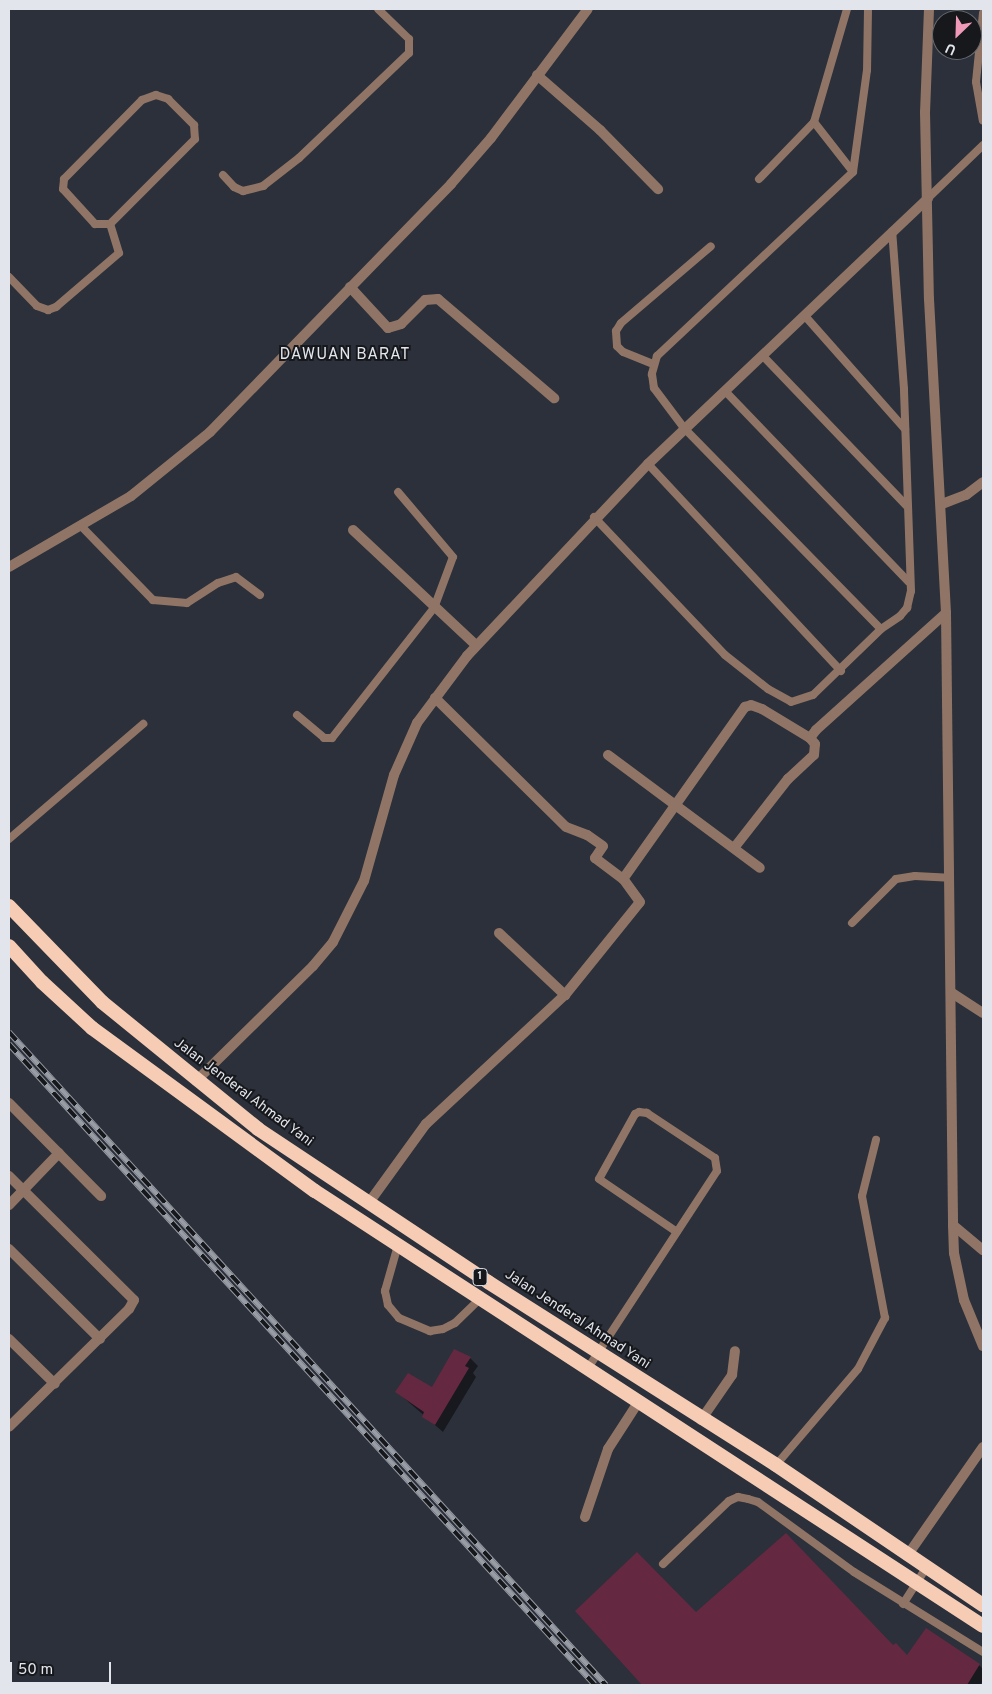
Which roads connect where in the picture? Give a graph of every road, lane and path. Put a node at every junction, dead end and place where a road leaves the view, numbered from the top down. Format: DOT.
graph roads {
  1 [pos="378,9"];
  2 [pos="847,9"];
  3 [pos="868,9"];
  4 [pos="929,9"];
  5 [pos="581,11"];
  6 [pos="983,13"];
  7 [pos="537,75"];
  8 [pos="983,77"];
  9 [pos="976,82"];
  10 [pos="983,120"];
  11 [pos="814,122"];
  12 [pos="983,145"];
  13 [pos="852,172"];
  14 [pos="223,176"];
  15 [pos="759,179"];
  16 [pos="658,188"];
  17 [pos="928,198"];
  18 [pos="110,224"];
  19 [pos="892,231"];
  20 [pos="711,246"];
  21 [pos="9,277"];
  22 [pos="350,288"];
  23 [pos="805,316"];
  24 [pos="763,356"];
  25 [pos="653,364"];
  26 [pos="725,391"];
  27 [pos="554,398"];
  28 [pos="684,428"];
  29 [pos="905,430"];
  30 [pos="648,464"];
  31 [pos="983,482"];
  32 [pos="398,492"];
  33 [pos="942,504"];
  34 [pos="907,506"];
  35 [pos="594,517"];
  36 [pos="82,527"];
  37 [pos="353,530"];
  38 [pos="9,567"];
  39 [pos="909,582"];
  40 [pos="260,595"];
  41 [pos="434,608"];
  42 [pos="946,613"];
  43 [pos="881,629"];
  44 [pos="476,645"];
  45 [pos="841,671"];
  46 [pos="435,698"];
  47 [pos="297,715"];
  48 [pos="143,724"];
  49 [pos="810,738"];
  50 [pos="608,755"];
  51 [pos="674,803"];
  52 [pos="9,839"];
  53 [pos="734,848"];
  54 [pos="760,868"];
  55 [pos="950,878"];
  56 [pos="623,879"];
  57 [pos="9,906"];
  58 [pos="852,923"];
  59 [pos="499,933"];
  60 [pos="9,946"];
  61 [pos="952,993"];
  62 [pos="565,995"];
  63 [pos="983,1014"];
  64 [pos="196,1081"];
  65 [pos="9,1103"];
  66 [pos="876,1140"];
  67 [pos="59,1154"];
  68 [pos="9,1176"];
  69 [pos="24,1190"];
  70 [pos="101,1196"];
  71 [pos="368,1204"];
  72 [pos="9,1205"];
  73 [pos="953,1226"];
  74 [pos="677,1232"];
  75 [pos="983,1235"];
  76 [pos="398,1245"];
  77 [pos="980,1248"];
  78 [pos="9,1249"];
  79 [pos="481,1298"];
  80 [pos="9,1339"];
  81 [pos="100,1339"];
  82 [pos="983,1346"];
  83 [pos="735,1351"];
  84 [pos="600,1352"];
  85 [pos="588,1368"];
  86 [pos="55,1384"];
  87 [pos="639,1401"];
  88 [pos="701,1420"];
  89 [pos="9,1427"];
  90 [pos="983,1447"];
  91 [pos="776,1465"];
  92 [pos="586,1517"];
  93 [pos="907,1556"];
  94 [pos="663,1564"];
  95 [pos="926,1568"];
  96 [pos="917,1583"];
  97 [pos="903,1604"];
  98 [pos="983,1605"];
  99 [pos="983,1626"];
  100 [pos="983,1652"];
  1 -- 14 [label="lane"];
  2 -- 11 [label="lane"];
  3 -- 13 [label="lane"];
  4 -- 17 [label="street"];
  5 -- 7 [label="street"];
  6 -- 9 [label="lane"];
  7 -- 16 [label="street"];
  7 -- 22 [label="street"];
  8 -- 9 [label="lane"];
  9 -- 10 [label="lane"];
  11 -- 13 [label="lane"];
  11 -- 15 [label="lane"];
  12 -- 17 [label="lane"];
  13 -- 25 [label="lane"];
  17 -- 19 [label="street"];
  17 -- 33 [label="street"];
  18 -- 18 [label="lane"];
  18 -- 21 [label="lane"];
  19 -- 23 [label="street"];
  19 -- 29 [label="lane"];
  20 -- 25 [label="lane"];
  22 -- 27 [label="street"];
  22 -- 36 [label="street"];
  23 -- 24 [label="street"];
  23 -- 29 [label="lane"];
  24 -- 26 [label="street"];
  24 -- 34 [label="lane"];
  25 -- 28 [label="lane"];
  26 -- 28 [label="street"];
  26 -- 39 [label="lane"];
  28 -- 30 [label="street"];
  28 -- 43 [label="lane"];
  29 -- 34 [label="lane"];
  30 -- 35 [label="street"];
  30 -- 45 [label="lane"];
  31 -- 33 [label="street"];
  32 -- 41 [label="lane"];
  33 -- 42 [label="street"];
  34 -- 39 [label="lane"];
  35 -- 44 [label="street"];
  35 -- 45 [label="lane"];
  36 -- 38 [label="street"];
  36 -- 40 [label="lane"];
  37 -- 41 [label="street"];
  39 -- 43 [label="lane"];
  41 -- 44 [label="street"];
  41 -- 47 [label="lane"];
  42 -- 49 [label="street"];
  42 -- 55 [label="street"];
  43 -- 45 [label="lane"];
  44 -- 46 [label="street"];
  46 -- 56 [label="street"];
  46 -- 64 [label="street"];
  48 -- 52 [label="lane"];
  49 -- 51 [label="street"];
  49 -- 53 [label="street"];
  50 -- 51 [label="street"];
  51 -- 53 [label="street"];
  51 -- 56 [label="street"];
  53 -- 54 [label="street"];
  55 -- 58 [label="lane"];
  55 -- 61 [label="street"];
  56 -- 62 [label="street"];
  57 -- 64 [label="highway, Jalan Jenderal Ahmad Yani / 1"];
  59 -- 62 [label="street"];
  60 -- 76 [label="highway, 1"];
  61 -- 63 [label="street"];
  61 -- 73 [label="street"];
  62 -- 71 [label="street"];
  64 -- 71 [label="highway, Jalan Jenderal Ahmad Yani / 1"];
  65 -- 67 [label="street"];
  66 -- 91 [label="lane"];
  67 -- 69 [label="street"];
  67 -- 70 [label="street"];
  68 -- 69 [label="street"];
  69 -- 72 [label="street"];
  69 -- 81 [label="street"];
  71 -- 84 [label="highway, Jalan Jenderal Ahmad Yani / 1"];
  73 -- 77 [label="street"];
  73 -- 82 [label="street"];
  74 -- 74 [label="lane"];
  74 -- 84 [label="lane"];
  75 -- 77 [label="street"];
  76 -- 79 [label="highway, 1"];
  76 -- 79 [label="lane"];
  78 -- 81 [label="street"];
  79 -- 85 [label="highway, 1"];
  80 -- 86 [label="street"];
  81 -- 86 [label="street"];
  83 -- 88 [label="street"];
  84 -- 85 [label="lane"];
  84 -- 88 [label="highway, Jalan Jenderal Ahmad Yani / 1"];
  85 -- 87 [label="highway, 1"];
  86 -- 89 [label="street"];
  87 -- 92 [label="street"];
  87 -- 96 [label="highway, 1"];
  88 -- 91 [label="highway, Jalan Jenderal Ahmad Yani / 1"];
  90 -- 93 [label="street"];
  91 -- 93 [label="highway, Jalan Jenderal Ahmad Yani / 1"];
  93 -- 95 [label="highway, Jalan Jenderal Ahmad Yani / 1"];
  94 -- 97 [label="lane"];
  95 -- 96 [label="lane"];
  95 -- 98 [label="highway, Jalan Jenderal Ahmad Yani / 1"];
  96 -- 97 [label="lane"];
  96 -- 99 [label="highway, 1"];
  97 -- 100 [label="lane"];
}
